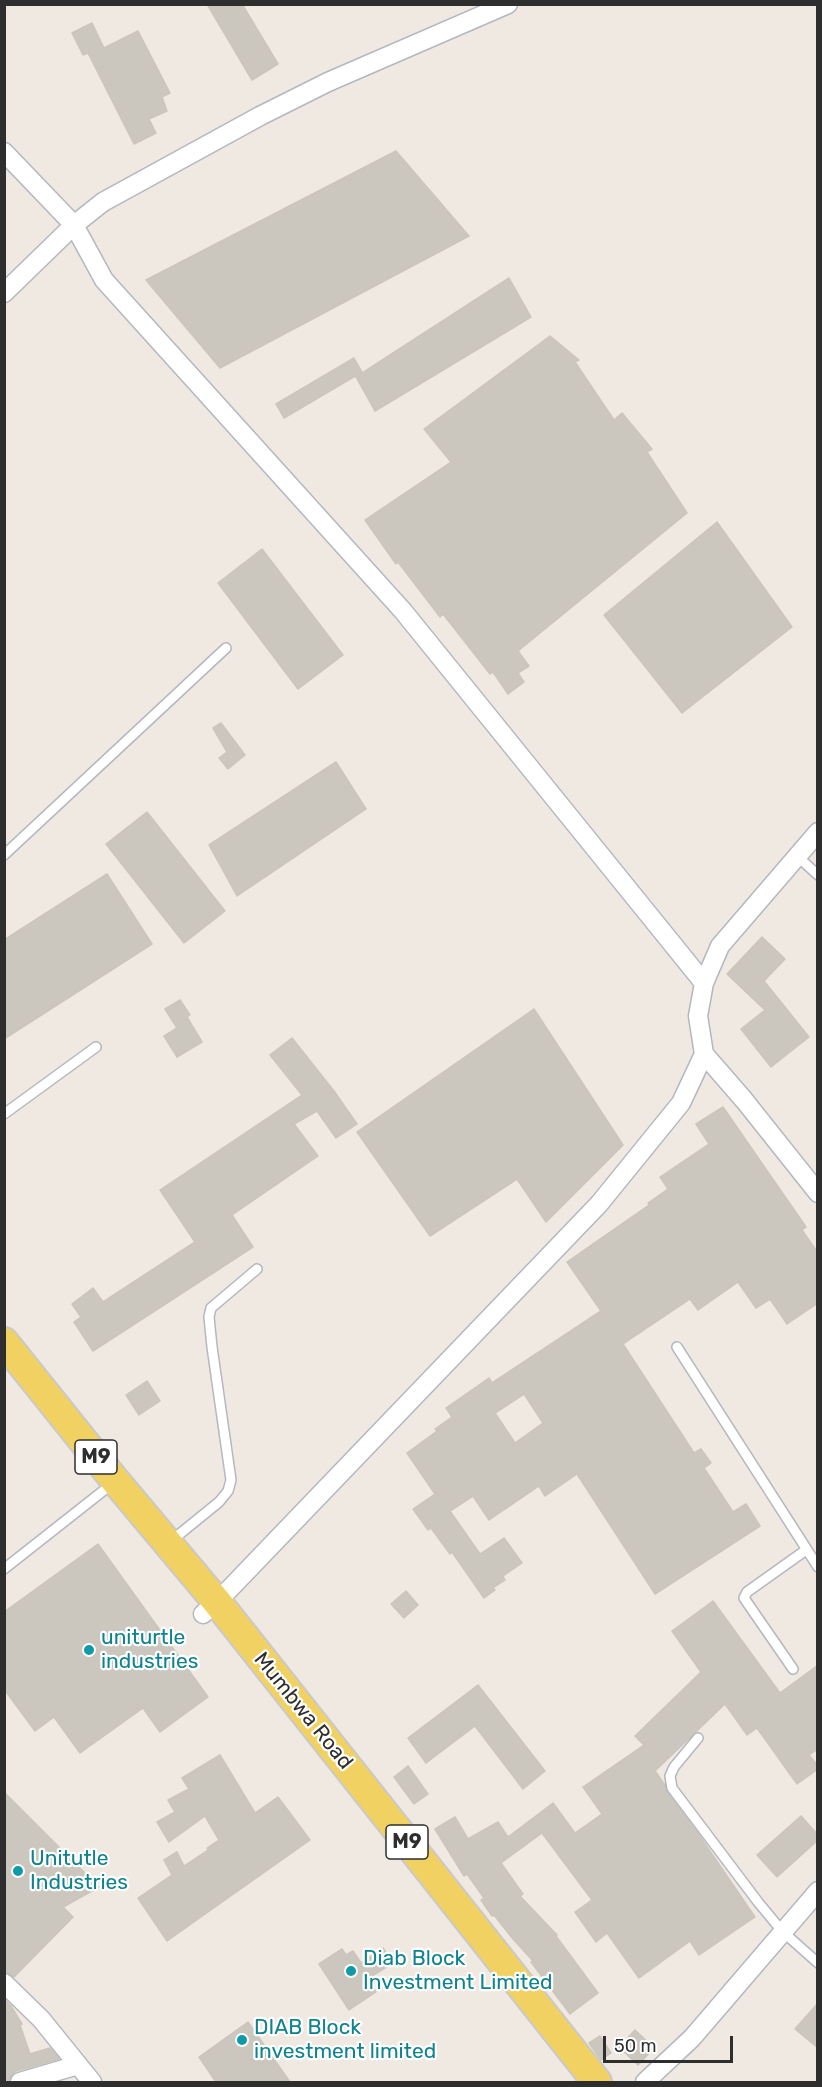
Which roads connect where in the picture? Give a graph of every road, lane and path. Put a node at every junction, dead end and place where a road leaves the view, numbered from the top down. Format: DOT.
graph roads {
  1 [pos="508,4"];
  2 [pos="4,152"];
  3 [pos="74,225"];
  4 [pos="4,293"];
  5 [pos="226,648"];
  6 [pos="818,832"];
  7 [pos="4,855"];
  8 [pos="797,856"];
  9 [pos="818,875"];
  10 [pos="704,983"];
  11 [pos="96,1047"];
  12 [pos="704,1054"];
  13 [pos="4,1114"];
  14 [pos="818,1193"];
  15 [pos="256,1269"];
  16 [pos="4,1342"];
  17 [pos="677,1347"];
  18 [pos="4,1369"];
  19 [pos="103,1491"];
  20 [pos="167,1544"];
  21 [pos="806,1550"];
  22 [pos="818,1567"];
  23 [pos="4,1569"];
  24 [pos="210,1608"];
  25 [pos="793,1669"];
  26 [pos="698,1738"];
  27 [pos="818,1891"];
  28 [pos="782,1931"];
  29 [pos="818,1963"];
  30 [pos="4,1983"];
  31 [pos="78,2065"];
  32 [pos="20,2082"];
  33 [pos="92,2082"];
  34 [pos="572,2082"];
  35 [pos="597,2082"];
  36 [pos="645,2082"];
  1 -- 3 [label="street"];
  2 -- 3 [label="street"];
  3 -- 4 [label="street"];
  3 -- 10 [label="street"];
  5 -- 7 [label="lane"];
  6 -- 8 [label="street"];
  8 -- 9 [label="lane"];
  8 -- 10 [label="street"];
  10 -- 12 [label="street"];
  11 -- 13 [label="lane"];
  12 -- 14 [label="street"];
  12 -- 24 [label="street"];
  15 -- 20 [label="lane"];
  16 -- 20 [label="main road, Mumbwa Road / M9"];
  17 -- 21 [label="lane"];
  18 -- 19 [label="main road, Mumbwa Road / M9"];
  19 -- 23 [label="lane"];
  19 -- 24 [label="main road, Mumbwa Road / M9"];
  20 -- 24 [label="main road, Mumbwa Road / M9"];
  21 -- 22 [label="lane"];
  21 -- 25 [label="lane"];
  24 -- 34 [label="main road, Mumbwa Road / M9"];
  24 -- 35 [label="main road, Mumbwa Road / M9"];
  26 -- 28 [label="lane"];
  27 -- 28 [label="street"];
  28 -- 29 [label="lane"];
  28 -- 36 [label="street"];
  30 -- 31 [label="street"];
  31 -- 32 [label="street"];
  31 -- 33 [label="street"];
}
